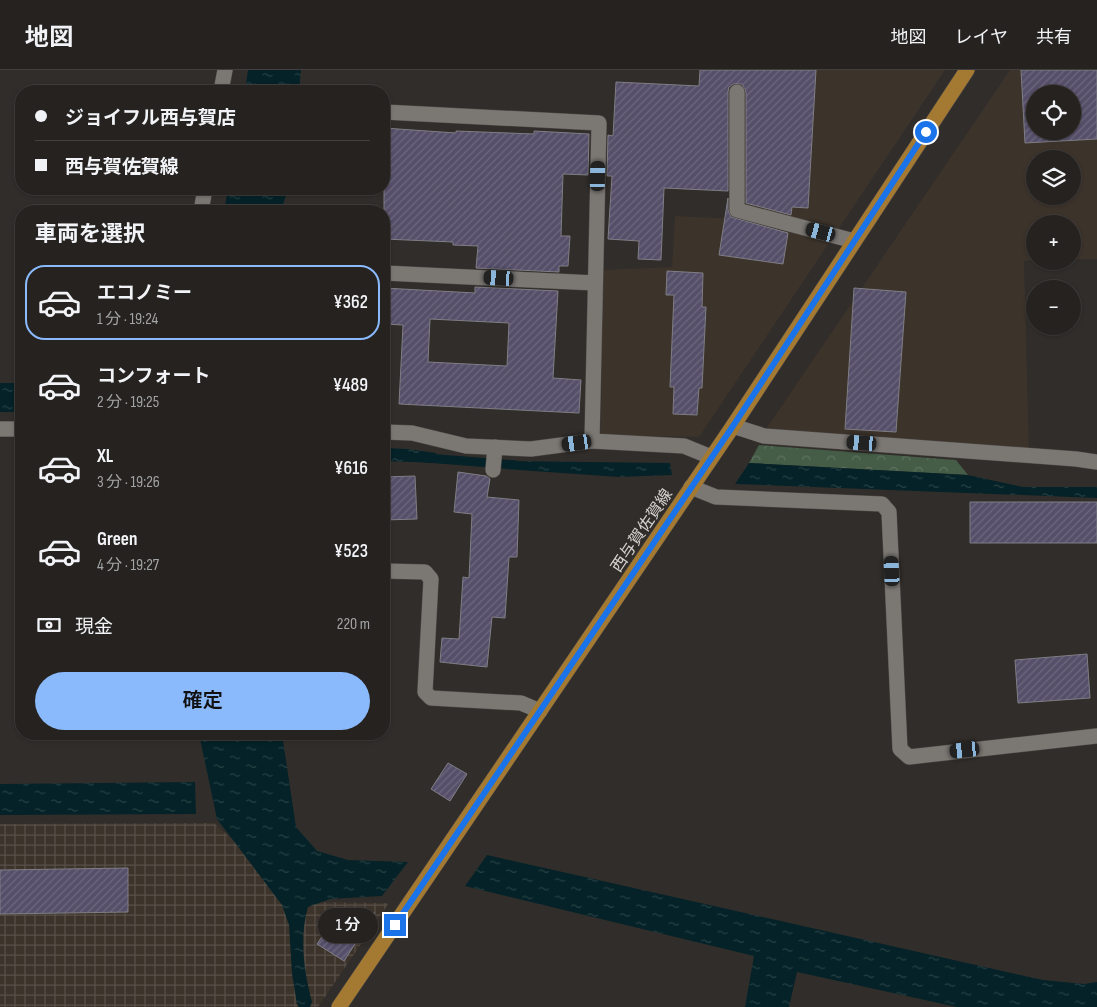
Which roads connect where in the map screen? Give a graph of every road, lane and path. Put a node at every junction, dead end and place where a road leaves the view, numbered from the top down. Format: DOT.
graph roads {
  1 [pos="225,70"];
  2 [pos="967,70"];
  3 [pos="222,85"];
  4 [pos="737,92"];
  5 [pos="390,112"];
  6 [pos="854,241"];
  7 [pos="390,273"];
  8 [pos="595,283"];
  9 [pos="733,426"];
  10 [pos="0,429"];
  11 [pos="15,429"];
  12 [pos="390,432"];
  13 [pos="592,441"];
  14 [pos="495,447"];
  15 [pos="711,457"];
  16 [pos="1097,462"];
  17 [pos="493,470"];
  18 [pos="692,487"];
  19 [pos="390,571"];
  20 [pos="540,711"];
  21 [pos="1097,736"];
  22 [pos="339,1007"];
  1 -- 3 [label="street"];
  2 -- 6 [label="main road, 西与賀佐賀線"];
  4 -- 6 [label="street"];
  5 -- 8 [label="street"];
  6 -- 9 [label="main road, 西与賀佐賀線"];
  7 -- 8 [label="street"];
  8 -- 13 [label="street"];
  9 -- 15 [label="main road, 西与賀佐賀線"];
  9 -- 16 [label="street"];
  10 -- 11 [label="street"];
  12 -- 14 [label="street"];
  13 -- 14 [label="street"];
  13 -- 15 [label="street"];
  14 -- 17 [label="street"];
  15 -- 18 [label="main road, 西与賀佐賀線"];
  18 -- 20 [label="main road, 西与賀佐賀線"];
  18 -- 21 [label="street"];
  19 -- 20 [label="street"];
  20 -- 22 [label="main road, 西与賀佐賀線"];
}
